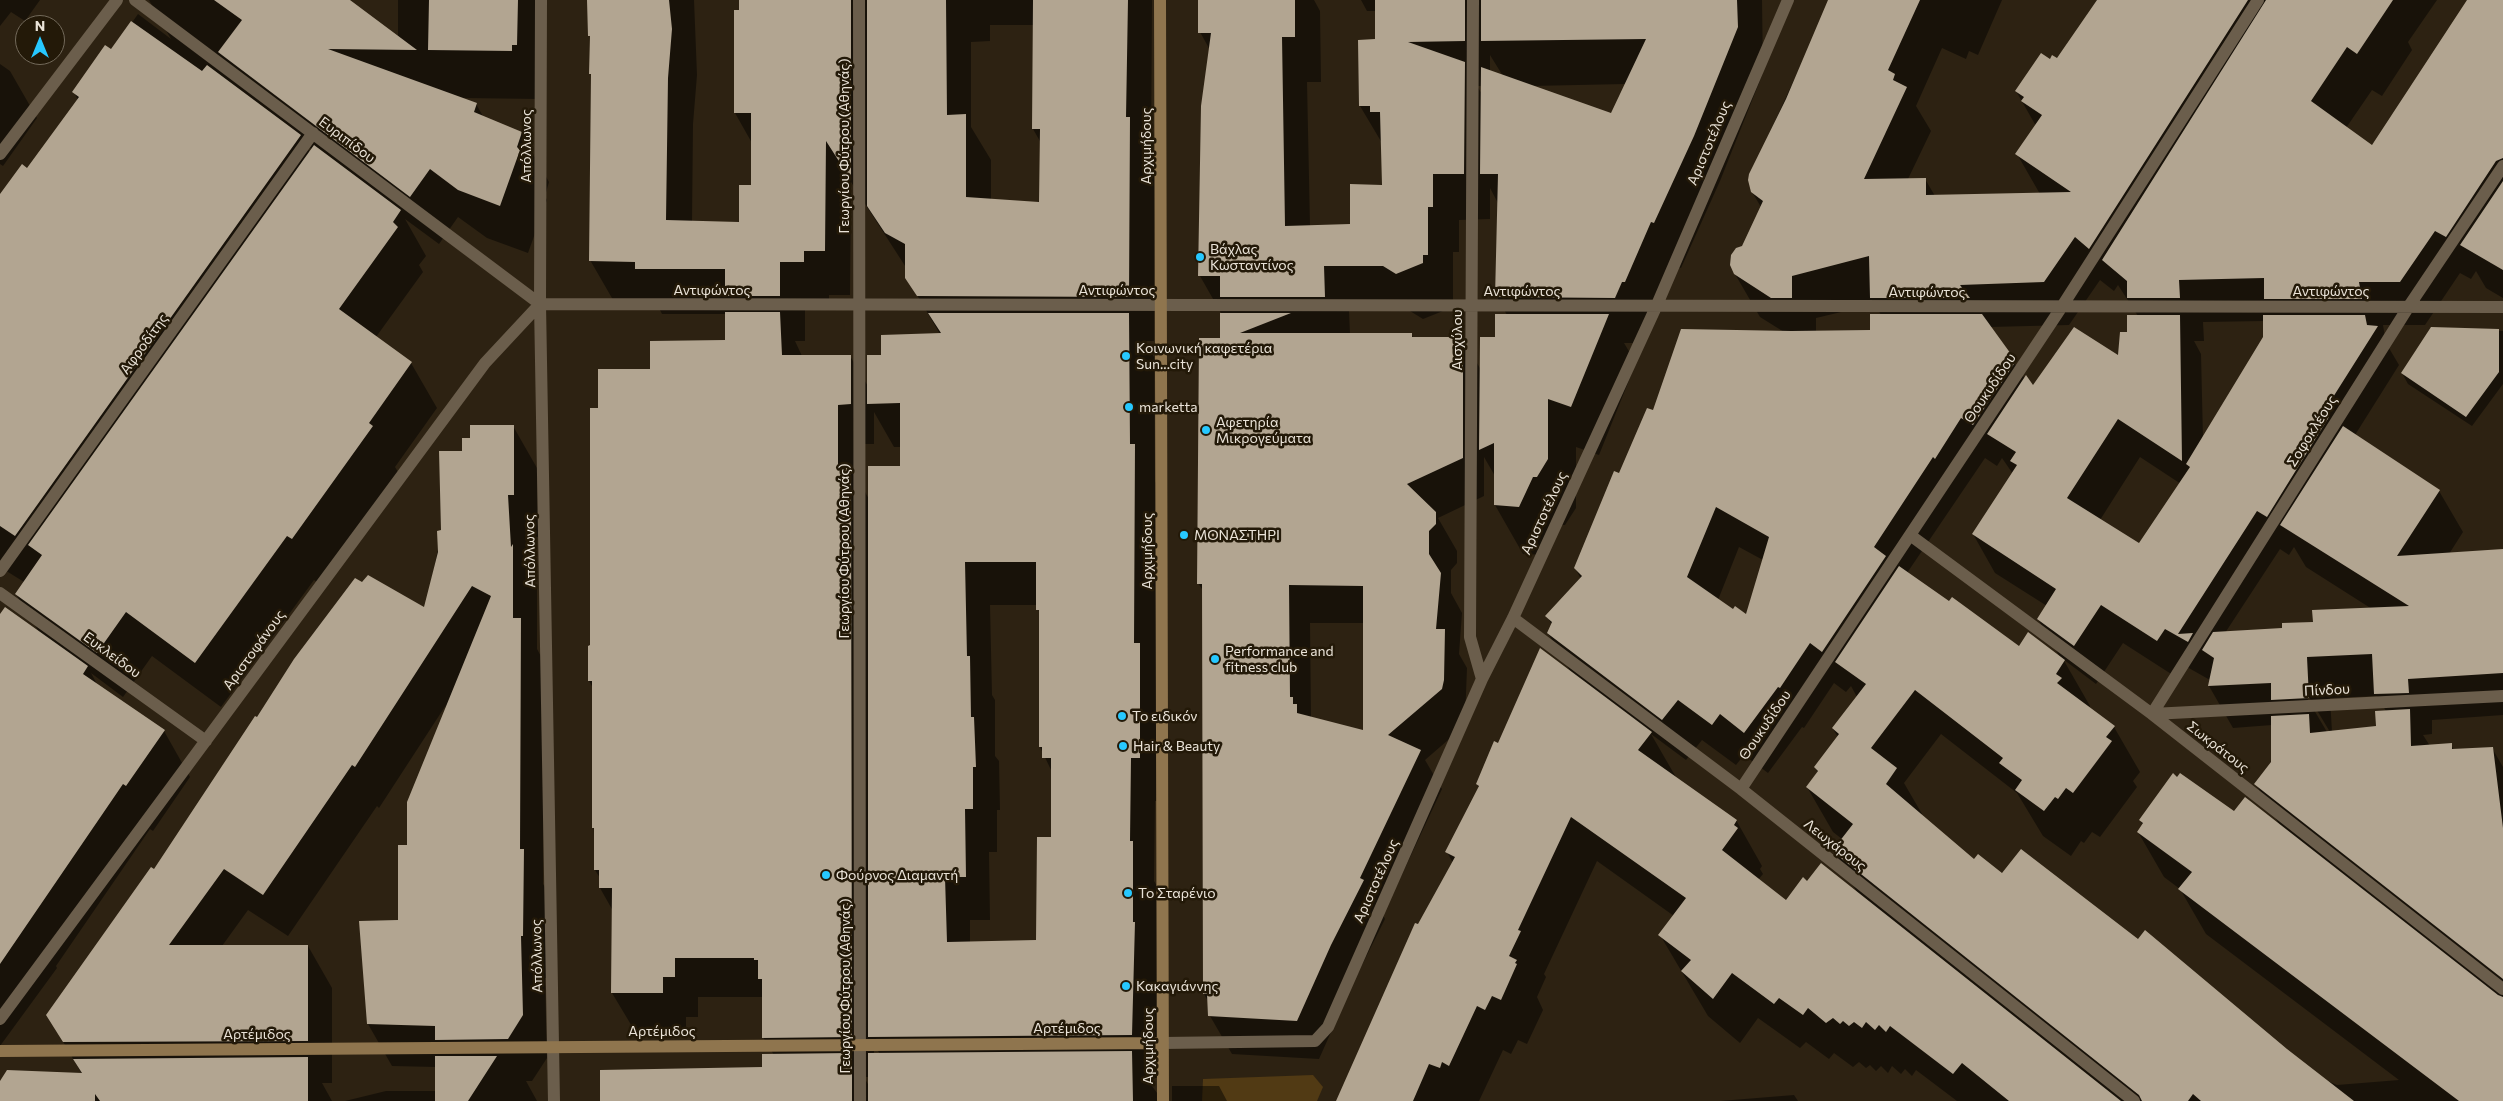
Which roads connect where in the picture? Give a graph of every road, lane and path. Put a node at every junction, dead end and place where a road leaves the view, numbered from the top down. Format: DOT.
graph roads {
  1 [pos="117,0"];
  2 [pos="135,0"];
  3 [pos="541,0"];
  4 [pos="859,0"];
  5 [pos="1160,0"];
  6 [pos="1473,0"];
  7 [pos="1788,0"];
  8 [pos="2258,0"];
  9 [pos="313,134"];
  10 [pos="0,154"];
  11 [pos="2503,166"];
  12 [pos="540,304"];
  13 [pos="859,305"];
  14 [pos="1161,306"];
  15 [pos="1472,306"];
  16 [pos="2408,306"];
  17 [pos="1656,307"];
  18 [pos="2503,307"];
  19 [pos="2061,308"];
  20 [pos="1910,535"];
  21 [pos="0,571"];
  22 [pos="0,593"];
  23 [pos="1513,618"];
  24 [pos="1482,679"];
  25 [pos="2503,696"];
  26 [pos="2152,714"];
  27 [pos="206,741"];
  28 [pos="1741,789"];
  29 [pos="2503,989"];
  30 [pos="0,1019"];
  31 [pos="1321,1034"];
  32 [pos="1163,1043"];
  33 [pos="860,1045"];
  34 [pos="554,1047"];
  35 [pos="0,1051"];
  36 [pos="554,1101"];
  37 [pos="860,1101"];
  38 [pos="1163,1101"];
  39 [pos="2134,1101"];
  1 -- 10 [label="street"];
  2 -- 9 [label="street, Ευριπίδου"];
  3 -- 12 [label="street, Απόλλωνος"];
  4 -- 13 [label="street, Γεωργίου Φύτρου (Αθηνάς)"];
  5 -- 14 [label="street, Αρχιμήδους"];
  6 -- 15 [label="street, Αισχύλου"];
  7 -- 17 [label="street, Αριστοτέλους"];
  8 -- 19 [label="street, Θουκυδίδου"];
  9 -- 12 [label="street, Ευριπίδου"];
  9 -- 21 [label="street, Αφροδίτης"];
  11 -- 16 [label="street, Σοφοκλέους"];
  12 -- 13 [label="street, Αντιφώντος"];
  12 -- 27 [label="street, Αριστοφάνους"];
  12 -- 34 [label="street, Απόλλωνος"];
  13 -- 14 [label="street, Αντιφώντος"];
  13 -- 33 [label="street, Γεωργίου Φύτρου (Αθηνάς)"];
  14 -- 15 [label="street, Αντιφώντος"];
  14 -- 32 [label="street, Αρχιμήδους"];
  15 -- 17 [label="street, Αντιφώντος"];
  15 -- 24 [label="street, Αισχύλου"];
  16 -- 18 [label="street, Αντιφώντος"];
  16 -- 19 [label="street, Αντιφώντος"];
  16 -- 26 [label="street, Σοφοκλέους"];
  17 -- 19 [label="street, Αντιφώντος"];
  17 -- 23 [label="street, Αριστοτέλους"];
  19 -- 20 [label="street, Θουκυδίδου"];
  20 -- 26 [label="street, Σωκράτους"];
  20 -- 28 [label="street, Θουκυδίδου"];
  22 -- 27 [label="street, Ευκλείδου"];
  23 -- 24 [label="street, Αριστοτέλους"];
  23 -- 28 [label="street, Λεωχάρους"];
  24 -- 31 [label="street, Αριστοτέλους"];
  25 -- 26 [label="street, Πίνδου"];
  26 -- 29 [label="street, Σωκράτους"];
  27 -- 30 [label="street, Αριστοφάνους"];
  28 -- 39 [label="street, Λεωχάρους"];
  31 -- 32 [label="street, Αρτέμιδος"];
  32 -- 33 [label="street, Αρτέμιδος"];
  32 -- 38 [label="street, Αρχιμήδους"];
  33 -- 34 [label="street, Αρτέμιδος"];
  33 -- 37 [label="street, Γεωργίου Φύτρου (Αθηνάς)"];
  34 -- 35 [label="street, Αρτέμιδος"];
  34 -- 36 [label="street, Απόλλωνος"];
}
